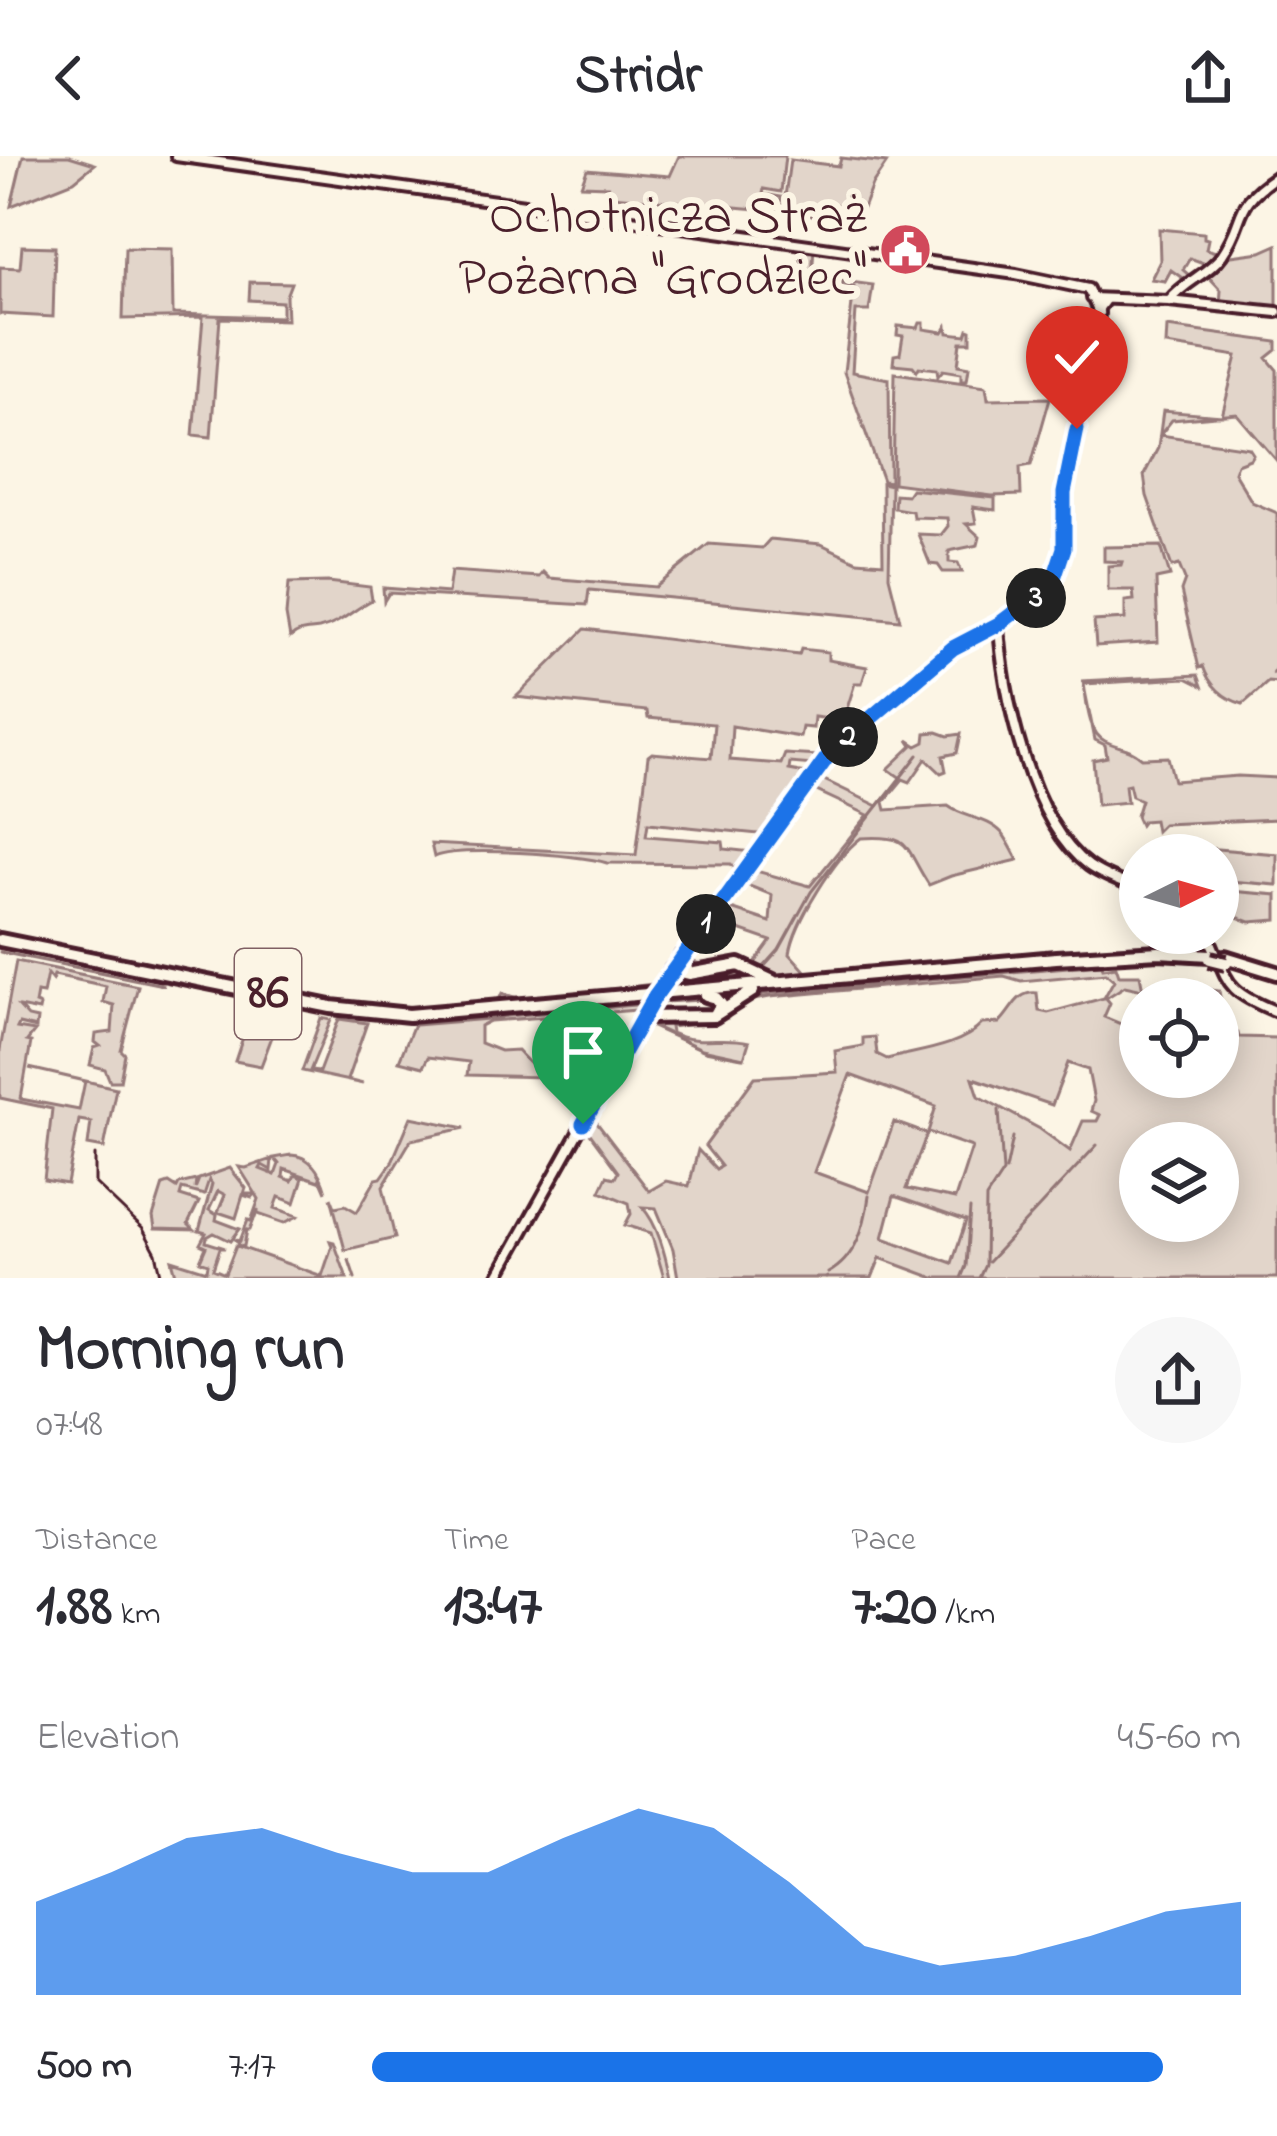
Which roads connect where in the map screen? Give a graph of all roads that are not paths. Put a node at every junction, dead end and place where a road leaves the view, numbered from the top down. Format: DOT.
graph roads {
  1 [pos="176,156"];
  2 [pos="1277,176"];
  3 [pos="1090,293"];
  4 [pos="1105,301"];
  5 [pos="1169,301"];
  6 [pos="1277,312"];
  7 [pos="1099,313"];
  8 [pos="999,624"];
  9 [pos="1119,880"];
  10 [pos="0,943"];
  11 [pos="1216,954"];
  12 [pos="1210,957"];
  13 [pos="740,965"];
  14 [pos="683,966"];
  15 [pos="1277,975"];
  16 [pos="782,983"];
  17 [pos="729,988"];
  18 [pos="753,991"];
  19 [pos="706,995"];
  20 [pos="1277,1012"];
  21 [pos="646,1016"];
  22 [pos="714,1016"];
  23 [pos="497,1278"];
  1 -- 3 [label="street"];
  2 -- 5 [label="street"];
  3 -- 4 [label="street"];
  3 -- 7 [label="street"];
  4 -- 5 [label="street"];
  4 -- 7 [label="street"];
  5 -- 6 [label="street"];
  7 -- 8 [label="street"];
  8 -- 9 [label="street"];
  8 -- 14 [label="street"];
  10 -- 17 [label="main road, 86"];
  10 -- 19 [label="main road, 86"];
  11 -- 20 [label="street"];
  12 -- 15 [label="main road, 86, bridge"];
  12 -- 16 [label="main road, 86"];
  12 -- 18 [label="main road, 86"];
  13 -- 14 [label="main road"];
  13 -- 16 [label="main road"];
  13 -- 17 [label="main road"];
  14 -- 21 [label="street, bridge"];
  16 -- 17 [label="main road, 86"];
  18 -- 19 [label="main road, 86"];
  18 -- 22 [label="main road"];
  19 -- 22 [label="main road"];
  21 -- 22 [label="main road"];
  21 -- 23 [label="street"];
}
